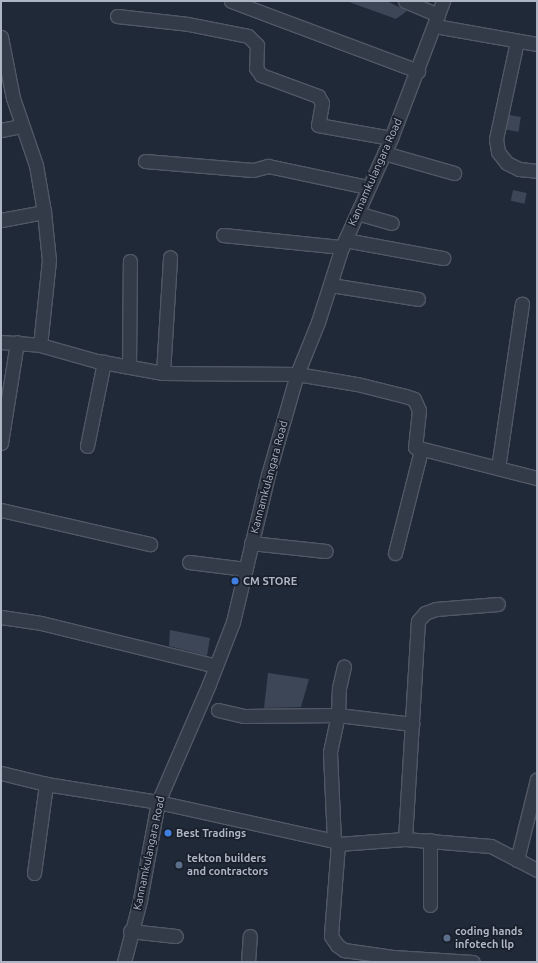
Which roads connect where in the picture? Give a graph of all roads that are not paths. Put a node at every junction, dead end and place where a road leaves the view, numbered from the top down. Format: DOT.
graph roads {
  1 [pos="231,1"];
  2 [pos="405,1"];
  3 [pos="443,1"];
  4 [pos="117,16"];
  5 [pos="437,21"];
  6 [pos="1,37"];
  7 [pos="517,41"];
  8 [pos="537,44"];
  9 [pos="418,70"];
  10 [pos="22,126"];
  11 [pos="1,130"];
  12 [pos="391,138"];
  13 [pos="384,153"];
  14 [pos="145,161"];
  15 [pos="537,171"];
  16 [pos="454,173"];
  17 [pos="368,187"];
  18 [pos="44,212"];
  19 [pos="357,213"];
  20 [pos="1,220"];
  21 [pos="392,223"];
  22 [pos="223,235"];
  23 [pos="343,244"];
  24 [pos="170,257"];
  25 [pos="443,258"];
  26 [pos="130,262"];
  27 [pos="331,285"];
  28 [pos="418,299"];
  29 [pos="522,304"];
  30 [pos="1,342"];
  31 [pos="17,342"];
  32 [pos="40,345"];
  33 [pos="104,362"];
  34 [pos="129,367"];
  35 [pos="163,373"];
  36 [pos="298,374"];
  37 [pos="1,444"];
  38 [pos="87,446"];
  39 [pos="422,450"];
  40 [pos="498,468"];
  41 [pos="537,478"];
  42 [pos="1,510"];
  43 [pos="251,543"];
  44 [pos="150,544"];
  45 [pos="326,551"];
  46 [pos="395,553"];
  47 [pos="189,562"];
  48 [pos="246,569"];
  49 [pos="498,604"];
  50 [pos="1,617"];
  51 [pos="216,666"];
  52 [pos="344,667"];
  53 [pos="218,710"];
  54 [pos="338,715"];
  55 [pos="412,724"];
  56 [pos="1,774"];
  57 [pos="537,779"];
  58 [pos="46,784"];
  59 [pos="158,802"];
  60 [pos="405,839"];
  61 [pos="430,840"];
  62 [pos="336,843"];
  63 [pos="517,860"];
  64 [pos="537,870"];
  65 [pos="34,873"];
  66 [pos="430,905"];
  67 [pos="130,931"];
  68 [pos="176,936"];
  69 [pos="250,936"];
  70 [pos="393,959"];
  71 [pos="124,962"];
  72 [pos="248,962"];
  73 [pos="473,962"];
  1 -- 9 [label="street"];
  2 -- 5 [label="street"];
  3 -- 5 [label="street, Kannamkulangara Road"];
  4 -- 12 [label="street"];
  5 -- 7 [label="street"];
  5 -- 9 [label="street, Kannamkulangara Road"];
  6 -- 10 [label="street"];
  7 -- 8 [label="street"];
  7 -- 15 [label="street"];
  9 -- 12 [label="street, Kannamkulangara Road"];
  10 -- 11 [label="street"];
  10 -- 18 [label="street"];
  12 -- 13 [label="street, Kannamkulangara Road"];
  13 -- 16 [label="street"];
  13 -- 17 [label="street, Kannamkulangara Road"];
  14 -- 17 [label="street"];
  17 -- 19 [label="street, Kannamkulangara Road"];
  18 -- 20 [label="street"];
  18 -- 32 [label="street"];
  19 -- 21 [label="street"];
  19 -- 23 [label="street, Kannamkulangara Road"];
  22 -- 23 [label="street"];
  23 -- 25 [label="street"];
  23 -- 27 [label="street, Kannamkulangara Road"];
  24 -- 35 [label="street"];
  26 -- 34 [label="street"];
  27 -- 28 [label="street"];
  27 -- 36 [label="street, Kannamkulangara Road"];
  29 -- 40 [label="street"];
  30 -- 31 [label="street"];
  31 -- 32 [label="street"];
  31 -- 37 [label="street"];
  32 -- 33 [label="street"];
  33 -- 34 [label="street"];
  33 -- 38 [label="street"];
  34 -- 35 [label="street"];
  35 -- 36 [label="street"];
  36 -- 39 [label="street"];
  36 -- 43 [label="street, Kannamkulangara Road"];
  39 -- 40 [label="street"];
  39 -- 46 [label="street"];
  40 -- 41 [label="street"];
  42 -- 44 [label="street"];
  43 -- 45 [label="street"];
  43 -- 48 [label="street, Kannamkulangara Road"];
  47 -- 48 [label="street"];
  48 -- 51 [label="street, Kannamkulangara Road"];
  49 -- 55 [label="street"];
  50 -- 51 [label="street"];
  51 -- 59 [label="street, Kannamkulangara Road"];
  52 -- 54 [label="street"];
  53 -- 54 [label="street"];
  54 -- 55 [label="street"];
  54 -- 62 [label="street"];
  55 -- 60 [label="street"];
  56 -- 58 [label="street"];
  57 -- 63 [label="street"];
  58 -- 59 [label="street"];
  58 -- 65 [label="street"];
  59 -- 62 [label="street"];
  59 -- 67 [label="street, Kannamkulangara Road"];
  60 -- 61 [label="street"];
  60 -- 62 [label="street"];
  61 -- 63 [label="street"];
  61 -- 66 [label="street"];
  62 -- 70 [label="street"];
  63 -- 64 [label="street"];
  67 -- 68 [label="street"];
  67 -- 71 [label="street, Kannamkulangara Road"];
  69 -- 72 [label="street"];
  70 -- 73 [label="street"];
}
